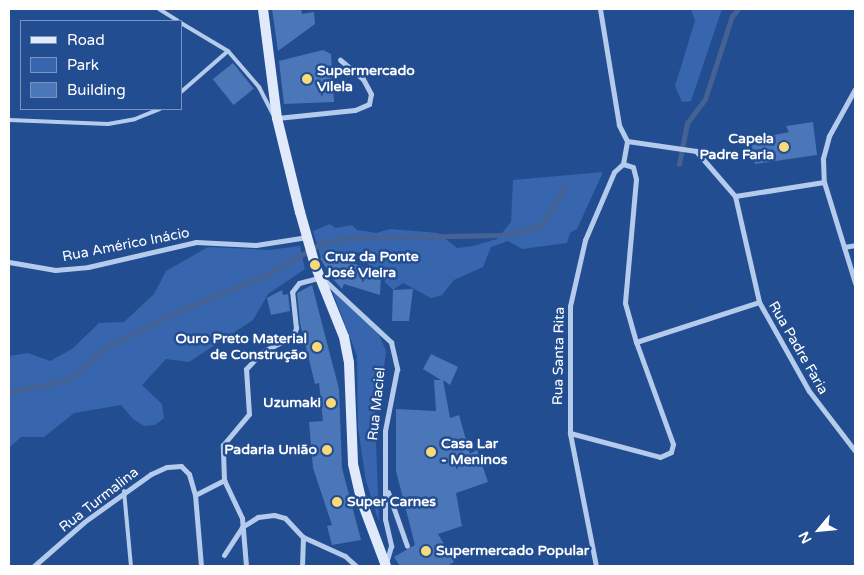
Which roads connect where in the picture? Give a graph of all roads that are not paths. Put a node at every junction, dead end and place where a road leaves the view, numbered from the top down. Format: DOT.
graph roads {
  1 [pos="159,9"];
  2 [pos="263,9"];
  3 [pos="600,9"];
  4 [pos="176,20"];
  5 [pos="182,24"];
  6 [pos="228,51"];
  7 [pos="340,60"];
  8 [pos="855,89"];
  9 [pos="182,91"];
  10 [pos="158,110"];
  11 [pos="9,120"];
  12 [pos="278,123"];
  13 [pos="627,141"];
  14 [pos="623,164"];
  15 [pos="824,182"];
  16 [pos="735,196"];
  17 [pos="308,242"];
  18 [pos="855,245"];
  19 [pos="844,247"];
  20 [pos="9,262"];
  21 [pos="321,277"];
  22 [pos="855,283"];
  23 [pos="759,302"];
  24 [pos="636,342"];
  25 [pos="570,433"];
  26 [pos="855,451"];
  27 [pos="224,480"];
  28 [pos="124,490"];
  29 [pos="387,490"];
  30 [pos="195,495"];
  31 [pos="242,527"];
  32 [pos="303,537"];
  33 [pos="407,546"];
  34 [pos="224,555"];
  35 [pos="386,565"];
  36 [pos="34,566"];
  37 [pos="130,566"];
  38 [pos="201,566"];
  39 [pos="246,566"];
  40 [pos="302,566"];
  41 [pos="356,566"];
  42 [pos="596,566"];
  1 -- 4 [label="lane"];
  2 -- 12 [label="main road, Rua Maciel"];
  3 -- 13 [label="street"];
  5 -- 6 [label="lane"];
  6 -- 9 [label="lane"];
  6 -- 12 [label="lane"];
  7 -- 12 [label="street"];
  8 -- 15 [label="street"];
  10 -- 11 [label="lane"];
  12 -- 17 [label="main road, Rua Maciel"];
  13 -- 14 [label="street, Rua Santa Rita"];
  13 -- 16 [label="street, Rua Padre Faria"];
  14 -- 24 [label="street"];
  14 -- 25 [label="street, Rua Santa Rita"];
  15 -- 16 [label="street"];
  15 -- 19 [label="street"];
  16 -- 23 [label="street, Rua Padre Faria"];
  17 -- 20 [label="street, Rua Américo Inácio"];
  17 -- 21 [label="main road, Rua Maciel"];
  18 -- 19 [label="street"];
  19 -- 22 [label="street"];
  21 -- 27 [label="street"];
  21 -- 29 [label="street, Rua Maciel"];
  21 -- 35 [label="main road, Rua Maciel"];
  23 -- 24 [label="street"];
  23 -- 26 [label="street, Rua Padre Faria"];
  24 -- 25 [label="street"];
  25 -- 42 [label="street, Rua Santa Rita"];
  27 -- 30 [label="street"];
  27 -- 31 [label="street"];
  28 -- 30 [label="street, Rua Turmalina"];
  28 -- 36 [label="street, Rua Turmalina"];
  28 -- 37 [label="lane"];
  29 -- 33 [label="street"];
  29 -- 35 [label="street, Rua Maciel"];
  30 -- 38 [label="street"];
  31 -- 32 [label="street"];
  31 -- 34 [label="street"];
  31 -- 39 [label="street"];
  32 -- 40 [label="street"];
  32 -- 41 [label="street"];
}
